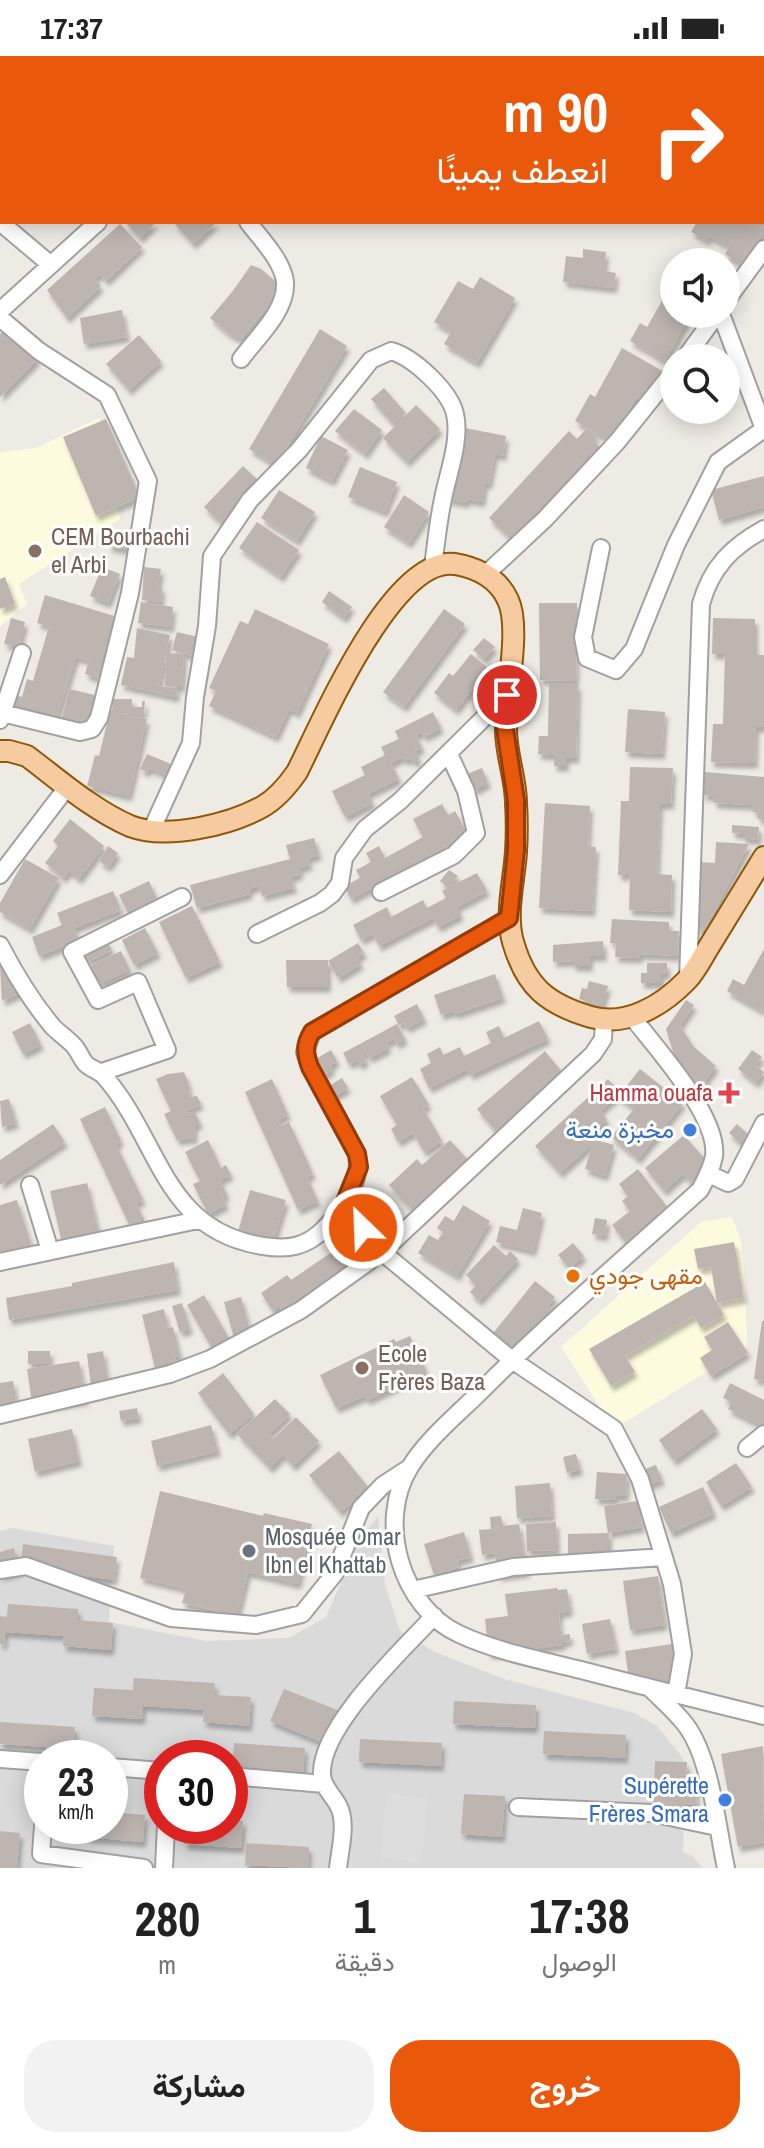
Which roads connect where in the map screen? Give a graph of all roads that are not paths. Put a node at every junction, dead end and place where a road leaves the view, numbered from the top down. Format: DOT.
graph roads {
  1 [pos="2,224"];
  2 [pos="96,224"];
  3 [pos="249,224"];
  4 [pos="764,249"];
  5 [pos="51,265"];
  6 [pos="740,282"];
  7 [pos="0,311"];
  8 [pos="0,318"];
  9 [pos="708,328"];
  10 [pos="724,328"];
  11 [pos="696,344"];
  12 [pos="241,359"];
  13 [pos="660,388"];
  14 [pos="764,429"];
  15 [pos="764,529"];
  16 [pos="601,548"];
  17 [pos="433,567"];
  18 [pos="486,574"];
  19 [pos="22,653"];
  20 [pos="507,695"];
  21 [pos="1,716"];
  22 [pos="0,751"];
  23 [pos="449,754"];
  24 [pos="68,786"];
  25 [pos="151,831"];
  26 [pos="764,857"];
  27 [pos="0,875"];
  28 [pos="381,892"];
  29 [pos="182,897"];
  30 [pos="509,918"];
  31 [pos="257,934"];
  32 [pos="0,945"];
  33 [pos="688,980"];
  34 [pos="633,1018"];
  35 [pos="604,1020"];
  36 [pos="102,1072"];
  37 [pos="764,1123"];
  38 [pos="709,1174"];
  39 [pos="30,1185"];
  40 [pos="344,1204"];
  41 [pos="198,1220"];
  42 [pos="50,1251"];
  43 [pos="382,1252"];
  44 [pos="0,1262"];
  45 [pos="512,1360"];
  46 [pos="0,1415"];
  47 [pos="764,1434"];
  48 [pos="747,1448"];
  49 [pos="409,1468"];
  50 [pos="664,1557"];
  51 [pos="0,1570"];
  52 [pos="413,1590"];
  53 [pos="434,1616"];
  54 [pos="649,1687"];
  55 [pos="676,1694"];
  56 [pos="764,1716"];
  57 [pos="0,1759"];
  58 [pos="24,1761"];
  59 [pos="248,1778"];
  60 [pos="324,1784"];
  61 [pos="518,1807"];
  62 [pos="717,1827"];
  63 [pos="42,1844"];
  64 [pos="165,1844"];
  65 [pos="144,1868"];
  66 [pos="164,1868"];
  67 [pos="338,1868"];
  68 [pos="726,1868"];
  1 -- 5 [label="street"];
  2 -- 5 [label="street"];
  3 -- 12 [label="street"];
  4 -- 6 [label="street"];
  5 -- 7 [label="street"];
  8 -- 21 [label="street"];
  9 -- 11 [label="street"];
  10 -- 14 [label="street"];
  13 -- 18 [label="street"];
  14 -- 16 [label="street"];
  15 -- 33 [label="street"];
  17 -- 18 [label="main road"];
  17 -- 25 [label="main road"];
  17 -- 25 [label="street"];
  18 -- 20 [label="main road"];
  19 -- 21 [label="street"];
  20 -- 23 [label="street"];
  20 -- 30 [label="main road"];
  22 -- 24 [label="main road"];
  23 -- 28 [label="street"];
  23 -- 31 [label="street"];
  24 -- 25 [label="main road"];
  24 -- 27 [label="street"];
  26 -- 33 [label="main road"];
  29 -- 36 [label="street"];
  30 -- 35 [label="main road"];
  30 -- 40 [label="street"];
  32 -- 36 [label="street"];
  33 -- 34 [label="main road"];
  34 -- 35 [label="main road"];
  34 -- 38 [label="street"];
  35 -- 43 [label="street"];
  36 -- 41 [label="street"];
  37 -- 38 [label="street"];
  38 -- 45 [label="street"];
  39 -- 42 [label="street"];
  40 -- 41 [label="street"];
  40 -- 43 [label="street"];
  41 -- 42 [label="street"];
  42 -- 44 [label="street"];
  43 -- 45 [label="street"];
  43 -- 46 [label="street"];
  45 -- 49 [label="street"];
  45 -- 50 [label="street"];
  47 -- 48 [label="street"];
  49 -- 51 [label="street"];
  49 -- 52 [label="street"];
  50 -- 52 [label="street"];
  50 -- 55 [label="street"];
  52 -- 53 [label="street"];
  53 -- 54 [label="street"];
  53 -- 60 [label="street"];
  54 -- 55 [label="street"];
  54 -- 62 [label="street"];
  55 -- 56 [label="street"];
  57 -- 58 [label="street"];
  59 -- 60 [label="street"];
  60 -- 67 [label="street"];
  61 -- 62 [label="street"];
  62 -- 68 [label="street"];
  63 -- 65 [label="street"];
  64 -- 66 [label="street"];
}
